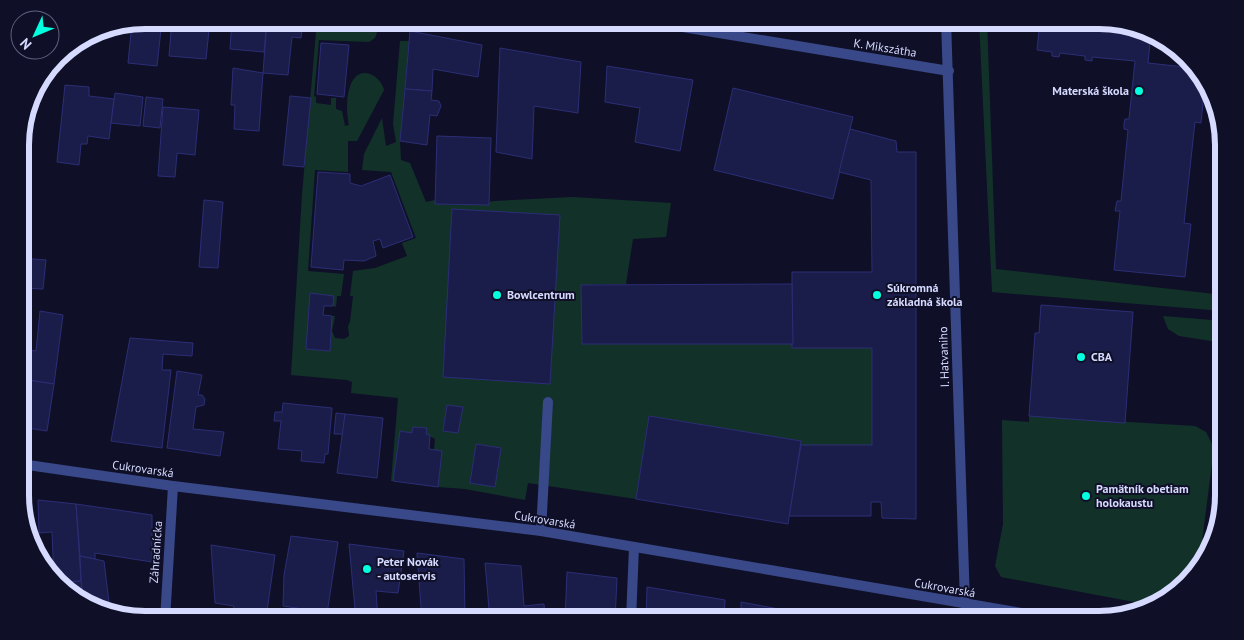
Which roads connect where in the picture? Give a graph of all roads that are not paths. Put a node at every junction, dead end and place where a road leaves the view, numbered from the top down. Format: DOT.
graph roads {
  1 [pos="693,29"];
  2 [pos="946,29"];
  3 [pos="948,72"];
  4 [pos="548,402"];
  5 [pos="29,465"];
  6 [pos="173,486"];
  7 [pos="541,531"];
  8 [pos="634,548"];
  9 [pos="965,604"];
  10 [pos="166,611"];
  11 [pos="630,611"];
  12 [pos="1008,611"];
  1 -- 3 [label="street, K. Mikszátha"];
  2 -- 3 [label="street, I. Hatvaniho"];
  3 -- 9 [label="street, I. Hatvaniho"];
  4 -- 7 [label="street"];
  5 -- 6 [label="street, Cukrovarská"];
  6 -- 7 [label="street, Cukrovarská"];
  6 -- 10 [label="street, Záhradnícka"];
  7 -- 8 [label="street, Cukrovarská"];
  8 -- 9 [label="street, Cukrovarská"];
  8 -- 11 [label="street"];
  9 -- 12 [label="street, Cukrovarská"];
}
